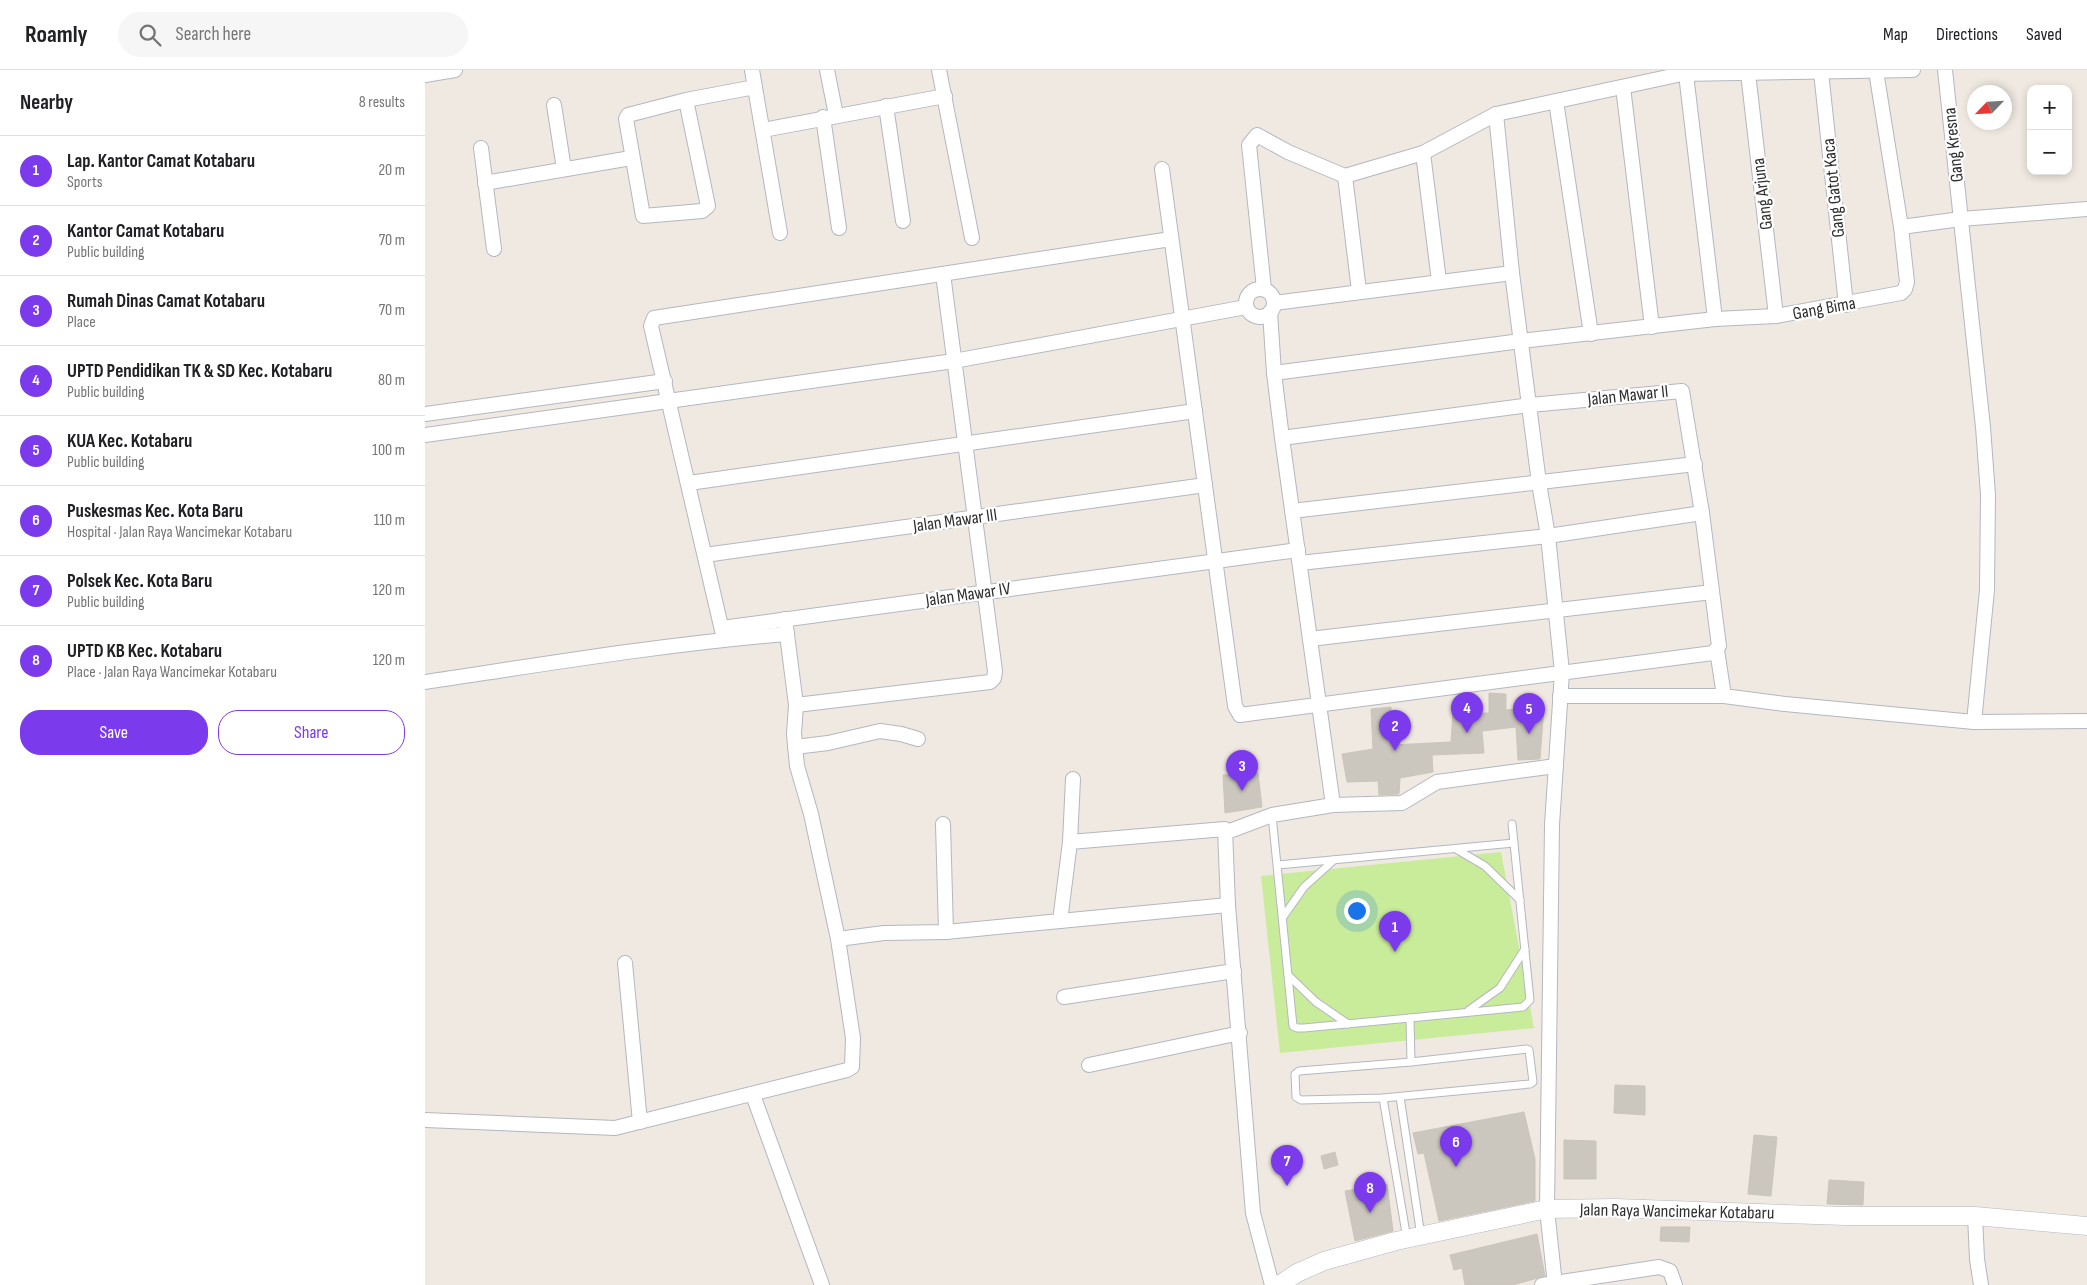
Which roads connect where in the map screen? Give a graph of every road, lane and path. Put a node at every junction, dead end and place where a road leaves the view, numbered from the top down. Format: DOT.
graph roads {
  1 [pos="455,70"];
  2 [pos="752,70"];
  3 [pos="827,70"];
  4 [pos="939,70"];
  5 [pos="1913,70"];
  6 [pos="1945,70"];
  7 [pos="1876,71"];
  8 [pos="1821,72"];
  9 [pos="1748,73"];
  10 [pos="1686,74"];
  11 [pos="425,75"];
  12 [pos="1623,87"];
  13 [pos="755,88"];
  14 [pos="945,96"];
  15 [pos="686,100"];
  16 [pos="1556,101"];
  17 [pos="554,105"];
  18 [pos="886,106"];
  19 [pos="1496,114"];
  20 [pos="829,116"];
  21 [pos="763,130"];
  22 [pos="481,148"];
  23 [pos="1423,153"];
  24 [pos="631,158"];
  25 [pos="1162,169"];
  26 [pos="564,170"];
  27 [pos="1345,176"];
  28 [pos="485,183"];
  29 [pos="2087,209"];
  30 [pos="1961,219"];
  31 [pos="903,221"];
  32 [pos="839,228"];
  33 [pos="1901,228"];
  34 [pos="780,233"];
  35 [pos="972,238"];
  36 [pos="1171,239"];
  37 [pos="494,249"];
  38 [pos="1513,273"];
  39 [pos="943,274"];
  40 [pos="1439,281"];
  41 [pos="1264,289"];
  42 [pos="1359,291"];
  43 [pos="1846,305"];
  44 [pos="1246,307"];
  45 [pos="1272,308"];
  46 [pos="1777,316"];
  47 [pos="1183,318"];
  48 [pos="1715,319"];
  49 [pos="1652,327"];
  50 [pos="1591,334"];
  51 [pos="1521,341"];
  52 [pos="954,361"];
  53 [pos="1274,373"];
  54 [pos="665,381"];
  55 [pos="669,401"];
  56 [pos="1530,406"];
  57 [pos="1195,411"];
  58 [pos="425,414"];
  59 [pos="425,435"];
  60 [pos="1282,438"];
  61 [pos="965,444"];
  62 [pos="1695,464"];
  63 [pos="1539,482"];
  64 [pos="689,483"];
  65 [pos="1205,485"];
  66 [pos="1292,511"];
  67 [pos="1702,513"];
  68 [pos="975,518"];
  69 [pos="1548,536"];
  70 [pos="705,555"];
  71 [pos="1299,556"];
  72 [pos="1215,561"];
  73 [pos="984,592"];
  74 [pos="1712,592"];
  75 [pos="1555,610"];
  76 [pos="785,620"];
  77 [pos="723,634"];
  78 [pos="787,634"];
  79 [pos="1310,639"];
  80 [pos="1717,650"];
  81 [pos="1562,672"];
  82 [pos="425,682"];
  83 [pos="1561,696"];
  84 [pos="1724,696"];
  85 [pos="1319,704"];
  86 [pos="796,705"];
  87 [pos="2087,721"];
  88 [pos="1974,722"];
  89 [pos="918,739"];
  90 [pos="795,747"];
  91 [pos="1556,766"];
  92 [pos="1073,779"];
  93 [pos="1333,805"];
  94 [pos="1272,816"];
  95 [pos="943,824"];
  96 [pos="1512,824"];
  97 [pos="1227,832"];
  98 [pos="1070,842"];
  99 [pos="1514,843"];
  100 [pos="1456,849"];
  101 [pos="1335,859"];
  102 [pos="1278,865"];
  103 [pos="1520,900"];
  104 [pos="1228,905"];
  105 [pos="1283,917"];
  106 [pos="1060,921"];
  107 [pos="946,932"];
  108 [pos="838,939"];
  109 [pos="1525,948"];
  110 [pos="625,963"];
  111 [pos="1234,971"];
  112 [pos="1289,976"];
  113 [pos="1064,997"];
  114 [pos="1464,1013"];
  115 [pos="1410,1018"];
  116 [pos="1348,1024"];
  117 [pos="1240,1033"];
  118 [pos="1411,1062"];
  119 [pos="1089,1064"];
  120 [pos="753,1095"];
  121 [pos="1400,1097"];
  122 [pos="1383,1098"];
  123 [pos="425,1120"];
  124 [pos="640,1122"];
  125 [pos="1547,1209"];
  126 [pos="1975,1216"];
  127 [pos="2087,1226"];
  128 [pos="1414,1238"];
  129 [pos="1550,1284"];
  130 [pos="822,1285"];
  131 [pos="1272,1285"];
  132 [pos="1279,1285"];
  133 [pos="1675,1285"];
  134 [pos="1981,1285"];
  1 -- 11 [label="street"];
  2 -- 13 [label="street"];
  3 -- 20 [label="street"];
  4 -- 14 [label="street"];
  5 -- 7 [label="street"];
  6 -- 30 [label="street, Gang Kresna"];
  7 -- 8 [label="street"];
  7 -- 33 [label="street, Gang Bima"];
  8 -- 9 [label="street"];
  8 -- 43 [label="street, Gang Gatot Kaca"];
  9 -- 10 [label="street"];
  9 -- 46 [label="street, Gang Arjuna"];
  10 -- 12 [label="street"];
  10 -- 48 [label="street"];
  12 -- 16 [label="street"];
  12 -- 49 [label="street"];
  13 -- 15 [label="street"];
  13 -- 21 [label="street"];
  14 -- 18 [label="street"];
  14 -- 35 [label="street"];
  15 -- 24 [label="street"];
  15 -- 24 [label="street"];
  16 -- 19 [label="street"];
  16 -- 50 [label="street"];
  17 -- 26 [label="street"];
  18 -- 20 [label="street"];
  18 -- 31 [label="street"];
  19 -- 23 [label="street"];
  19 -- 38 [label="street"];
  20 -- 21 [label="street"];
  20 -- 32 [label="street"];
  21 -- 34 [label="street"];
  22 -- 28 [label="street"];
  23 -- 27 [label="street"];
  23 -- 40 [label="street"];
  24 -- 26 [label="street"];
  25 -- 36 [label="street"];
  26 -- 28 [label="street"];
  27 -- 41 [label="street"];
  27 -- 42 [label="street"];
  28 -- 37 [label="street"];
  29 -- 30 [label="street"];
  30 -- 33 [label="street"];
  30 -- 88 [label="street, Gang Kresna"];
  33 -- 43 [label="street, Gang Bima"];
  36 -- 39 [label="street"];
  36 -- 47 [label="street"];
  38 -- 40 [label="street"];
  38 -- 51 [label="street"];
  39 -- 52 [label="street"];
  39 -- 54 [label="street"];
  40 -- 42 [label="street"];
  41 -- 44 [label="street"];
  41 -- 45 [label="street"];
  42 -- 45 [label="street"];
  43 -- 46 [label="street, Gang Bima"];
  44 -- 45 [label="street"];
  44 -- 47 [label="street"];
  45 -- 53 [label="street"];
  46 -- 48 [label="street, Gang Bima"];
  47 -- 52 [label="street"];
  47 -- 57 [label="street"];
  48 -- 49 [label="street, Gang Bima"];
  49 -- 50 [label="street, Gang Bima"];
  50 -- 51 [label="street, Gang Bima"];
  51 -- 53 [label="street, Gang Bima"];
  51 -- 56 [label="street"];
  52 -- 55 [label="street"];
  52 -- 61 [label="street"];
  53 -- 60 [label="street"];
  54 -- 55 [label="street"];
  54 -- 58 [label="street"];
  55 -- 59 [label="street"];
  55 -- 64 [label="street"];
  56 -- 60 [label="street"];
  56 -- 62 [label="street, Jalan Mawar II"];
  56 -- 63 [label="street"];
  57 -- 61 [label="street"];
  57 -- 65 [label="street"];
  60 -- 66 [label="street"];
  61 -- 64 [label="street"];
  61 -- 68 [label="street"];
  62 -- 63 [label="street"];
  62 -- 67 [label="street"];
  63 -- 66 [label="street"];
  63 -- 69 [label="street"];
  64 -- 70 [label="street"];
  65 -- 68 [label="street, Jalan Mawar III"];
  65 -- 72 [label="street"];
  66 -- 71 [label="street"];
  67 -- 69 [label="street, Jalan Mawar IV"];
  67 -- 74 [label="street"];
  68 -- 70 [label="street, Jalan Mawar III"];
  68 -- 73 [label="street"];
  69 -- 71 [label="street, Jalan Mawar IV"];
  69 -- 75 [label="street"];
  70 -- 77 [label="street"];
  71 -- 72 [label="street, Jalan Mawar IV"];
  71 -- 79 [label="street"];
  72 -- 73 [label="street, Jalan Mawar IV"];
  72 -- 85 [label="street"];
  73 -- 76 [label="street, Jalan Mawar IV"];
  73 -- 86 [label="street"];
  74 -- 75 [label="street"];
  74 -- 80 [label="street"];
  75 -- 79 [label="street"];
  75 -- 81 [label="street"];
  76 -- 77 [label="street, Jalan Mawar IV"];
  76 -- 78 [label="street"];
  77 -- 78 [label="street"];
  77 -- 82 [label="street"];
  78 -- 86 [label="street"];
  79 -- 85 [label="street"];
  80 -- 81 [label="street"];
  80 -- 84 [label="street"];
  81 -- 83 [label="street"];
  81 -- 85 [label="street"];
  83 -- 84 [label="street"];
  83 -- 91 [label="street"];
  84 -- 88 [label="street"];
  85 -- 93 [label="street"];
  86 -- 90 [label="street"];
  87 -- 88 [label="street"];
  89 -- 90 [label="street"];
  90 -- 108 [label="street"];
  91 -- 93 [label="street"];
  91 -- 125 [label="street"];
  92 -- 98 [label="street"];
  93 -- 94 [label="street"];
  94 -- 97 [label="street"];
  94 -- 102 [label="lane"];
  95 -- 107 [label="street"];
  96 -- 99 [label="lane"];
  97 -- 98 [label="street"];
  97 -- 104 [label="street"];
  98 -- 106 [label="street"];
  99 -- 100 [label="lane"];
  99 -- 103 [label="lane"];
  100 -- 101 [label="lane"];
  100 -- 103 [label="lane"];
  101 -- 102 [label="lane"];
  101 -- 105 [label="lane"];
  102 -- 105 [label="lane"];
  103 -- 109 [label="lane"];
  104 -- 106 [label="street"];
  104 -- 111 [label="street"];
  105 -- 112 [label="lane"];
  106 -- 107 [label="street"];
  107 -- 108 [label="street"];
  108 -- 120 [label="street"];
  109 -- 114 [label="lane"];
  109 -- 114 [label="lane"];
  110 -- 124 [label="street"];
  111 -- 113 [label="street"];
  111 -- 117 [label="street"];
  112 -- 116 [label="lane"];
  112 -- 116 [label="lane"];
  114 -- 115 [label="lane"];
  115 -- 116 [label="lane"];
  115 -- 118 [label="lane"];
  117 -- 119 [label="street"];
  117 -- 131 [label="street"];
  118 -- 121 [label="lane"];
  118 -- 122 [label="lane"];
  120 -- 124 [label="street"];
  120 -- 130 [label="street"];
  121 -- 122 [label="lane"];
  121 -- 128 [label="lane"];
  122 -- 128 [label="lane"];
  123 -- 124 [label="street"];
  125 -- 126 [label="street, Jalan Raya Wancimekar Kotabaru"];
  125 -- 128 [label="street, Jalan Raya Wancimekar Kotabaru"];
  125 -- 129 [label="street"];
  126 -- 127 [label="street, Jalan Raya Wancimekar Kotabaru"];
  126 -- 134 [label="street"];
  128 -- 132 [label="street, Jalan Raya Wancimekar Kotabaru"];
  129 -- 133 [label="street"];
}
